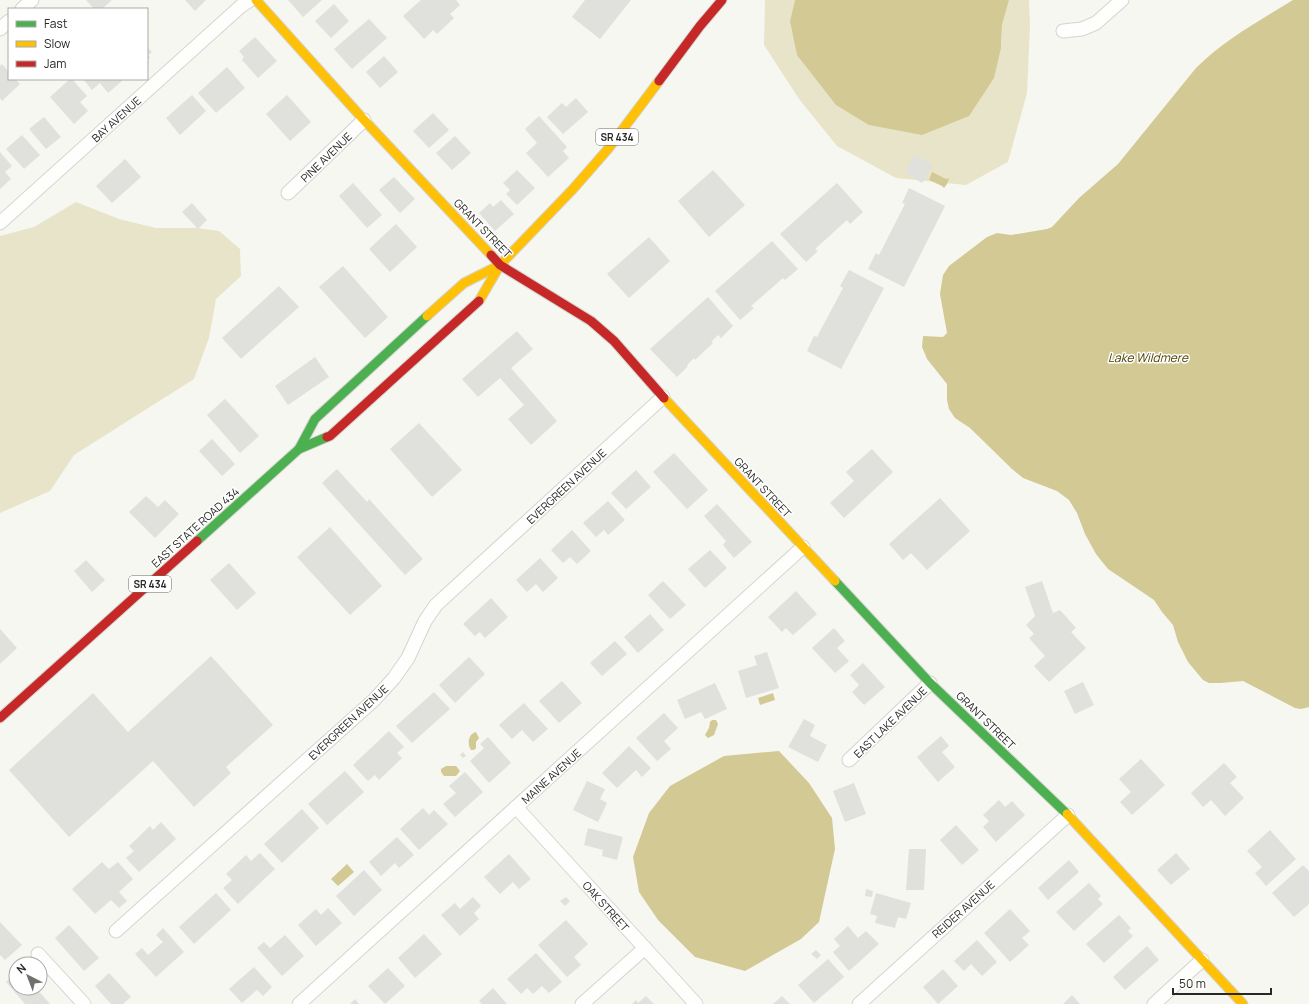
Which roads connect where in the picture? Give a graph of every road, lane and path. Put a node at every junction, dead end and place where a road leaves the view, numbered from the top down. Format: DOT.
graph roads {
  1 [pos="32,0"];
  2 [pos="250,0"];
  3 [pos="256,0"];
  4 [pos="722,0"];
  5 [pos="1122,0"];
  6 [pos="23,8"];
  7 [pos="8,22"];
  8 [pos="0,29"];
  9 [pos="1063,31"];
  10 [pos="364,120"];
  11 [pos="288,193"];
  12 [pos="0,223"];
  13 [pos="500,265"];
  14 [pos="663,397"];
  15 [pos="299,449"];
  16 [pos="803,547"];
  17 [pos="930,683"];
  18 [pos="0,718"];
  19 [pos="849,760"];
  20 [pos="516,807"];
  21 [pos="1068,815"];
  22 [pos="116,931"];
  23 [pos="645,948"];
  24 [pos="38,954"];
  25 [pos="1202,960"];
  26 [pos="84,1004"];
  27 [pos="299,1004"];
  28 [pos="582,1004"];
  29 [pos="696,1004"];
  30 [pos="858,1004"];
  31 [pos="1154,1004"];
  32 [pos="1243,1004"];
  1 -- 6 [label="street"];
  2 -- 12 [label="street, BAY AVENUE"];
  3 -- 10 [label="street, GRANT STREET"];
  4 -- 13 [label="street, SR 434"];
  5 -- 9 [label="street"];
  7 -- 8 [label="street"];
  10 -- 11 [label="street, PINE AVENUE"];
  10 -- 13 [label="street, GRANT STREET"];
  13 -- 14 [label="street, GRANT STREET"];
  13 -- 15 [label="street, SR 434"];
  13 -- 15 [label="street, SR 434"];
  14 -- 16 [label="street, GRANT STREET"];
  14 -- 22 [label="street, EVERGREEN AVENUE"];
  15 -- 18 [label="street, EAST STATE ROAD 434 / SR 434"];
  16 -- 17 [label="street, GRANT STREET"];
  16 -- 20 [label="street, MAINE AVENUE"];
  17 -- 19 [label="street, EAST LAKE AVENUE"];
  17 -- 21 [label="street, GRANT STREET"];
  20 -- 23 [label="street, OAK STREET"];
  20 -- 27 [label="street, MAINE AVENUE"];
  21 -- 25 [label="street, GRANT STREET"];
  21 -- 30 [label="street, REIDER AVENUE"];
  23 -- 28 [label="street"];
  23 -- 29 [label="street, OAK STREET"];
  24 -- 26 [label="street"];
  25 -- 31 [label="street"];
  25 -- 32 [label="street, GRANT STREET"];
}
